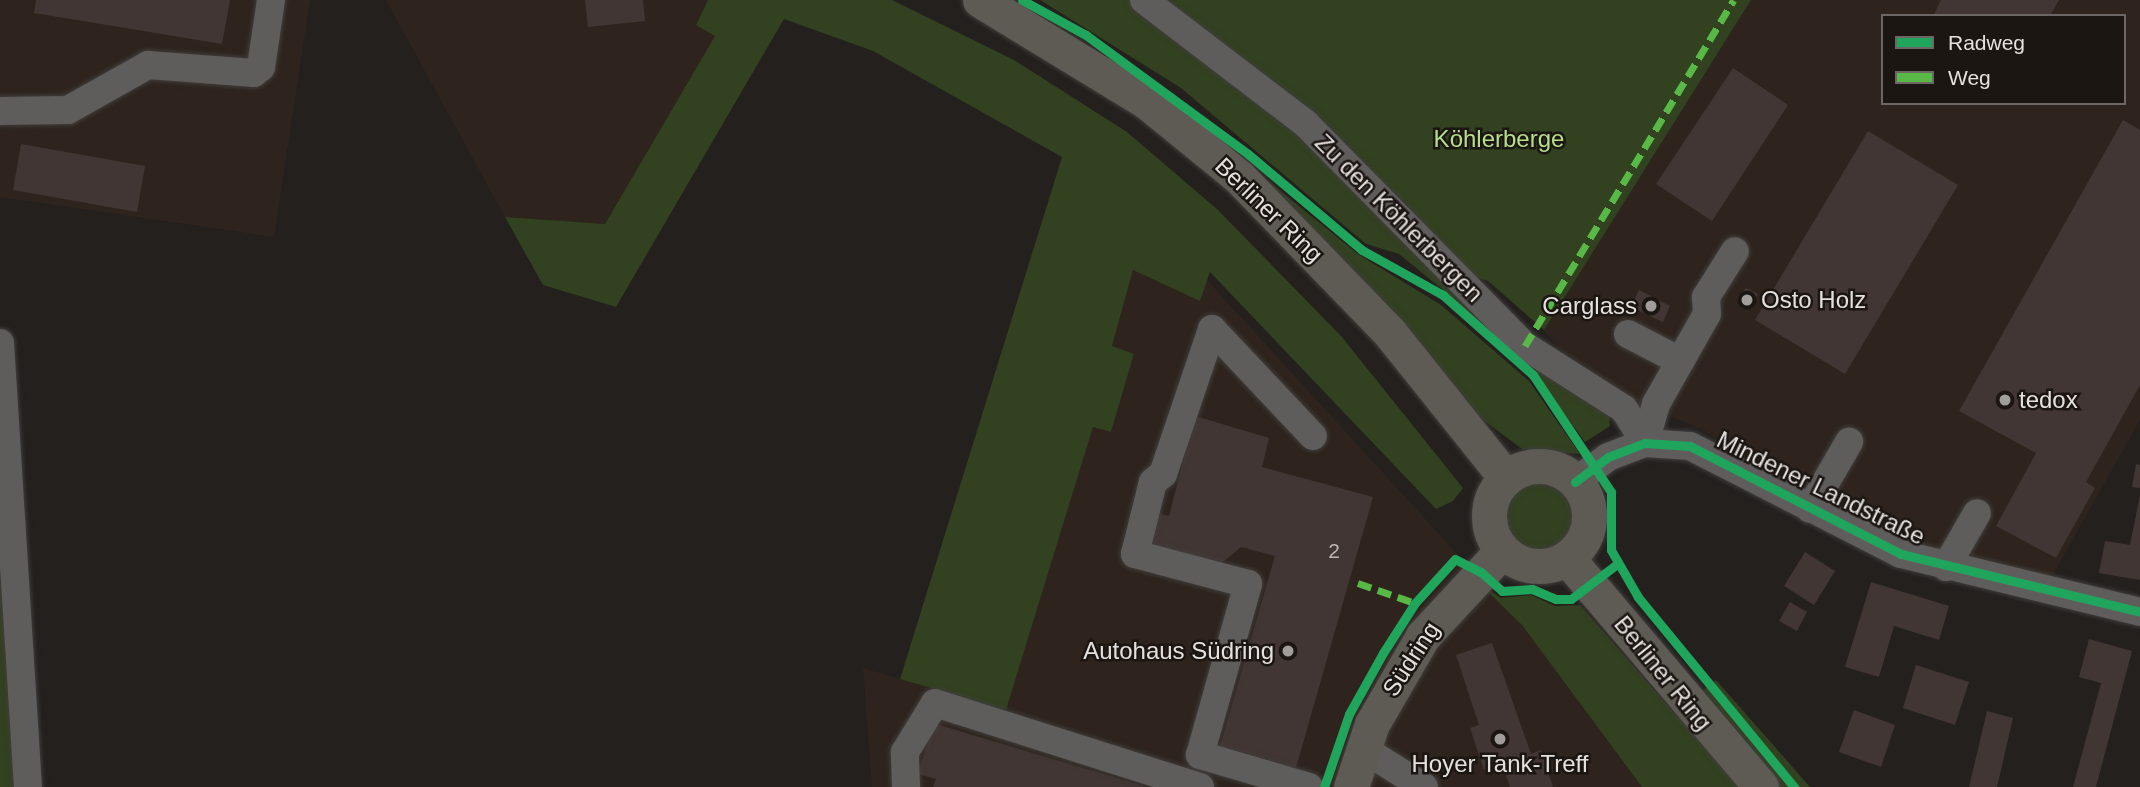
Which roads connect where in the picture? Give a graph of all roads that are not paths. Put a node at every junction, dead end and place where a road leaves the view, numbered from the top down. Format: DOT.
graph roads {
  1 [pos="271,0"];
  2 [pos="980,0"];
  3 [pos="1144,0"];
  4 [pos="0,111"];
  5 [pos="1735,251"];
  6 [pos="1628,334"];
  7 [pos="0,344"];
  8 [pos="1680,361"];
  9 [pos="1313,436"];
  10 [pos="1849,442"];
  11 [pos="1645,443"];
  12 [pos="1506,478"];
  13 [pos="1575,482"];
  14 [pos="1810,509"];
  15 [pos="1977,513"];
  16 [pos="1502,551"];
  17 [pos="1567,558"];
  18 [pos="1946,567"];
  19 [pos="2140,612"];
  20 [pos="1362,748"];
  21 [pos="1401,777"];
  22 [pos="28,787"];
  23 [pos="906,787"];
  24 [pos="1200,787"];
  25 [pos="1309,787"];
  26 [pos="1350,787"];
  27 [pos="1424,787"];
  28 [pos="1761,787"];
  1 -- 4 [label="street"];
  2 -- 12 [label="main road, Berliner Ring"];
  3 -- 11 [label="street, Zu den Köhlerbergen"];
  5 -- 8 [label="street"];
  6 -- 8 [label="street"];
  7 -- 22 [label="street"];
  8 -- 11 [label="street"];
  9 -- 25 [label="street"];
  10 -- 14 [label="street"];
  11 -- 13 [label="street, Mindener Landstraße"];
  11 -- 14 [label="street, Mindener Landstraße"];
  12 -- 13 [label="main road"];
  12 -- 16 [label="main road"];
  13 -- 17 [label="main road"];
  14 -- 18 [label="street, Mindener Landstraße"];
  15 -- 18 [label="street"];
  16 -- 17 [label="main road"];
  16 -- 20 [label="main road, Südring"];
  17 -- 28 [label="main road, Berliner Ring"];
  18 -- 19 [label="street, Mindener Landstraße"];
  20 -- 21 [label="street"];
  20 -- 26 [label="main road, Südring"];
  21 -- 27 [label="street"];
  23 -- 24 [label="street"];
}
